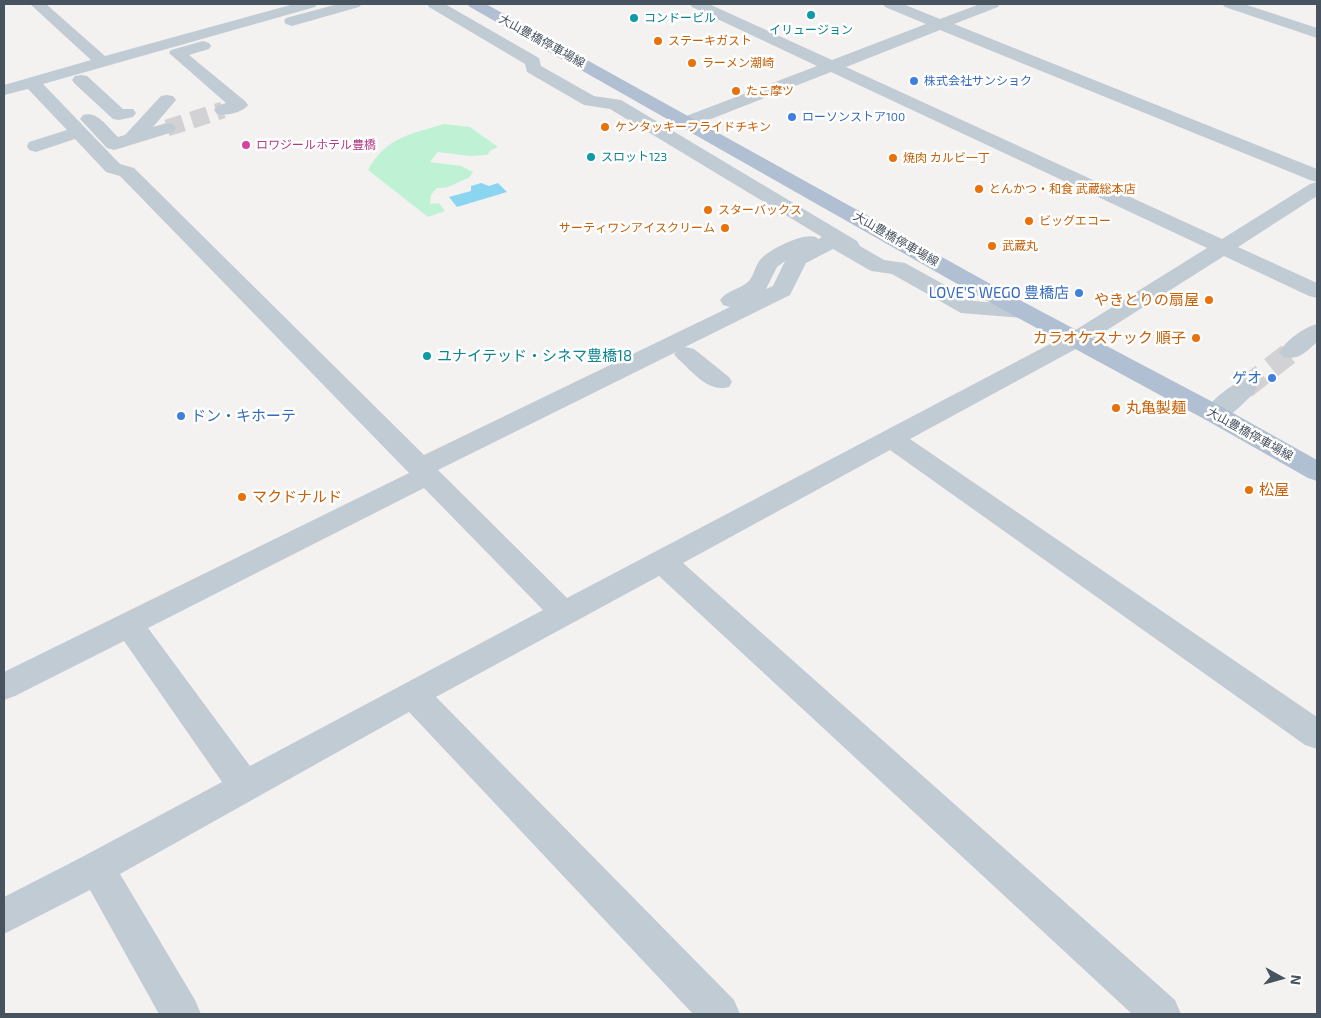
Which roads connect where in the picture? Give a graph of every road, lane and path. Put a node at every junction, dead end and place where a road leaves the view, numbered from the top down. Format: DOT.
graph roads {
  1 [pos="37,4"];
  2 [pos="254,4"];
  3 [pos="310,4"];
  4 [pos="354,4"];
  5 [pos="434,4"];
  6 [pos="475,4"];
  7 [pos="697,4"];
  8 [pos="890,4"];
  9 [pos="993,4"];
  10 [pos="1230,4"];
  11 [pos="270,15"];
  12 [pos="941,24"];
  13 [pos="1317,33"];
  14 [pos="177,53"];
  15 [pos="102,62"];
  16 [pos="831,66"];
  17 [pos="81,80"];
  18 [pos="4,90"];
  19 [pos="45,92"];
  20 [pos="167,100"];
  21 [pos="4,102"];
  22 [pos="223,110"];
  23 [pos="127,113"];
  24 [pos="687,122"];
  25 [pos="167,128"];
  26 [pos="79,132"];
  27 [pos="132,138"];
  28 [pos="36,146"];
  29 [pos="1317,176"];
  30 [pos="1317,188"];
  31 [pos="828,232"];
  32 [pos="1224,248"];
  33 [pos="1317,291"];
  34 [pos="1015,306"];
  35 [pos="1316,335"];
  36 [pos="1077,339"];
  37 [pos="684,352"];
  38 [pos="1291,352"];
  39 [pos="720,382"];
  40 [pos="1245,388"];
  41 [pos="536,411"];
  42 [pos="1215,414"];
  43 [pos="891,438"];
  44 [pos="420,467"];
  45 [pos="1317,472"];
  46 [pos="662,561"];
  47 [pos="564,613"];
  48 [pos="129,624"];
  49 [pos="4,688"];
  50 [pos="413,694"];
  51 [pos="1317,735"];
  52 [pos="245,786"];
  53 [pos="97,868"];
  54 [pos="4,916"];
  55 [pos="180,1014"];
  56 [pos="720,1014"];
  57 [pos="1161,1014"];
  1 -- 15 [label="street"];
  2 -- 11 [label="street"];
  3 -- 11 [label="street"];
  4 -- 14 [label="street"];
  5 -- 31 [label="street"];
  6 -- 24 [label="main road, 大山豊橋停車場線"];
  7 -- 16 [label="street"];
  8 -- 12 [label="street"];
  9 -- 12 [label="street"];
  10 -- 13 [label="street"];
  11 -- 15 [label="street"];
  12 -- 16 [label="street"];
  12 -- 29 [label="street"];
  14 -- 17 [label="street"];
  14 -- 22 [label="street"];
  15 -- 19 [label="street"];
  16 -- 24 [label="street"];
  16 -- 32 [label="street"];
  17 -- 19 [label="street"];
  17 -- 23 [label="street"];
  18 -- 19 [label="street"];
  19 -- 21 [label="street"];
  19 -- 26 [label="street"];
  19 -- 27 [label="street"];
  20 -- 27 [label="street"];
  24 -- 34 [label="main road, 大山豊橋停車場線"];
  25 -- 27 [label="street"];
  26 -- 28 [label="street"];
  26 -- 44 [label="street"];
  30 -- 32 [label="street"];
  31 -- 34 [label="street"];
  31 -- 44 [label="street"];
  32 -- 33 [label="street"];
  32 -- 36 [label="street"];
  34 -- 36 [label="main road, 大山豊橋停車場線"];
  34 -- 37 [label="street"];
  35 -- 38 [label="street"];
  36 -- 42 [label="main road, 大山豊橋停車場線"];
  36 -- 43 [label="street"];
  37 -- 39 [label="street"];
  37 -- 41 [label="street"];
  37 -- 41 [label="street"];
  40 -- 42 [label="street"];
  41 -- 44 [label="street"];
  42 -- 45 [label="main road, 大山豊橋停車場線"];
  43 -- 46 [label="street"];
  43 -- 51 [label="street"];
  44 -- 47 [label="street"];
  44 -- 48 [label="street"];
  46 -- 47 [label="street"];
  46 -- 57 [label="street"];
  47 -- 50 [label="street"];
  48 -- 49 [label="street"];
  48 -- 52 [label="street"];
  50 -- 52 [label="street"];
  50 -- 56 [label="street"];
  52 -- 53 [label="street"];
  53 -- 54 [label="street"];
  53 -- 55 [label="street"];
}
